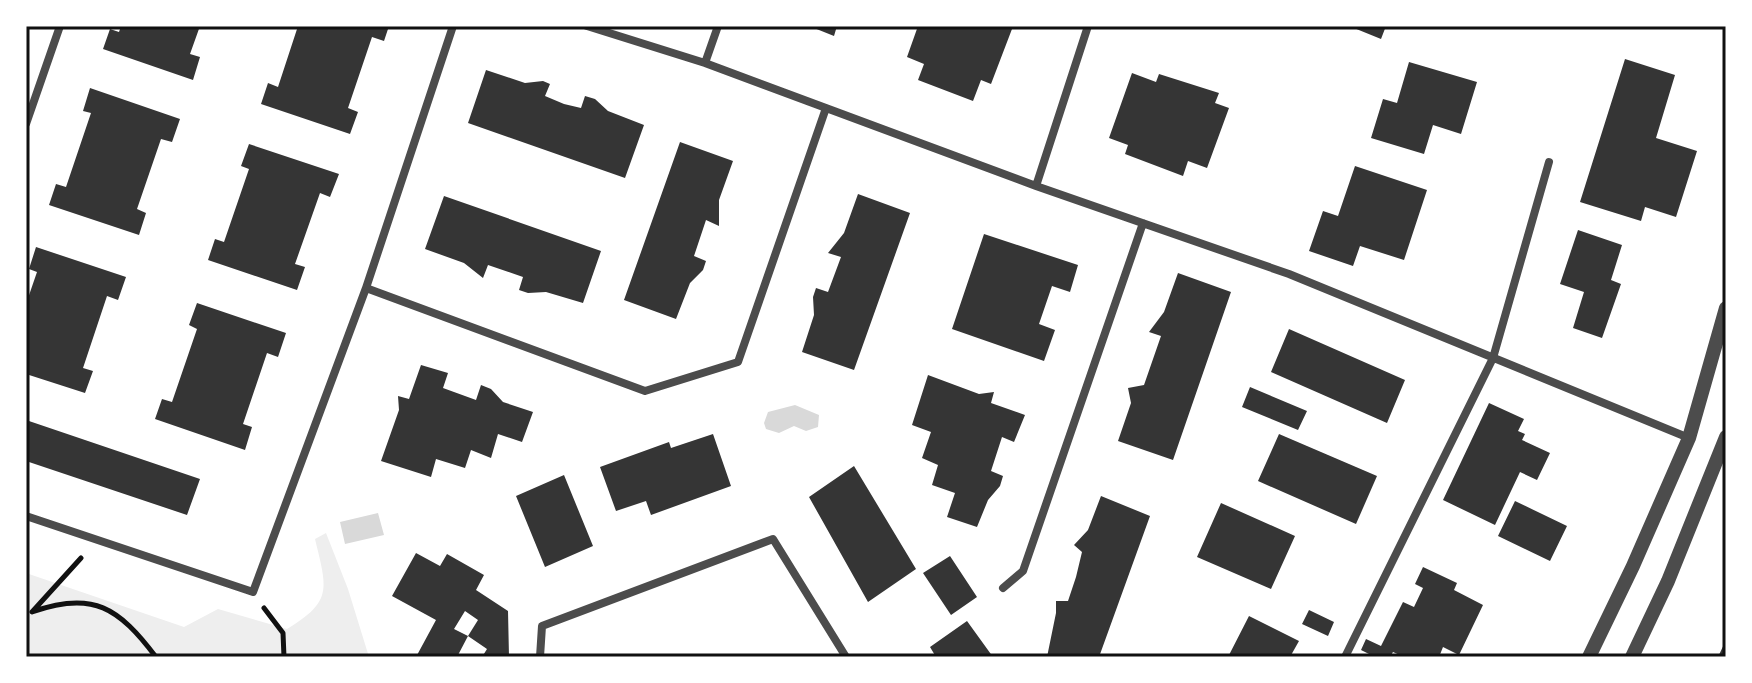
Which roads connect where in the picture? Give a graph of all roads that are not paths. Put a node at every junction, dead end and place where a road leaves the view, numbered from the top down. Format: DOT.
graph roads {
  1 [pos="60,26"];
  2 [pos="453,26"];
  3 [pos="587,26"];
  4 [pos="718,26"];
  5 [pos="1088,26"];
  6 [pos="705,63"];
  7 [pos="826,108"];
  8 [pos="26,124"];
  9 [pos="1549,162"];
  10 [pos="1036,186"];
  11 [pos="1143,223"];
  12 [pos="366,288"];
  13 [pos="1726,308"];
  14 [pos="1493,358"];
  15 [pos="1726,437"];
  16 [pos="1689,438"];
  17 [pos="26,516"];
  18 [pos="1003,588"];
  19 [pos="540,657"];
  20 [pos="846,657"];
  21 [pos="1345,657"];
  22 [pos="1589,657"];
  23 [pos="1632,657"];
  1 -- 8 [label="street"];
  2 -- 12 [label="street"];
  3 -- 6 [label="street"];
  4 -- 6 [label="street"];
  5 -- 10 [label="street"];
  6 -- 7 [label="street"];
  7 -- 10 [label="street"];
  7 -- 12 [label="street"];
  9 -- 14 [label="street"];
  10 -- 11 [label="street"];
  11 -- 14 [label="street"];
  11 -- 18 [label="street"];
  12 -- 17 [label="street"];
  13 -- 16 [label="street"];
  14 -- 16 [label="street"];
  14 -- 21 [label="street"];
  15 -- 23 [label="street"];
  16 -- 22 [label="street"];
  19 -- 20 [label="street"];
}
